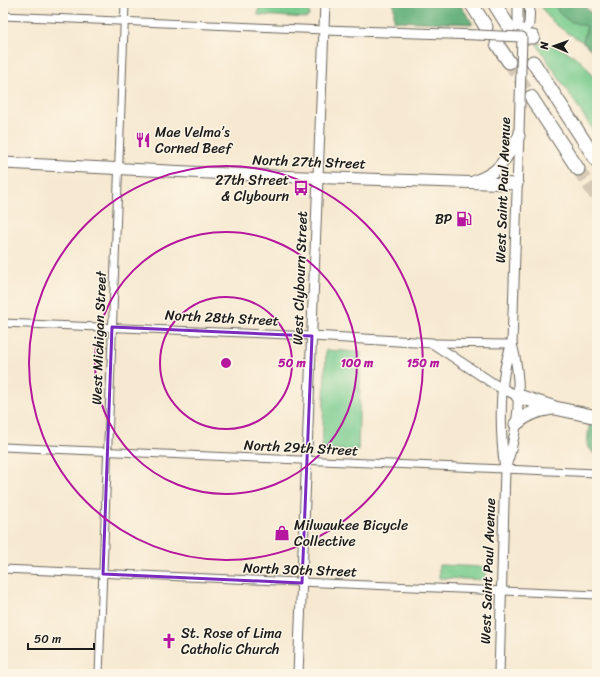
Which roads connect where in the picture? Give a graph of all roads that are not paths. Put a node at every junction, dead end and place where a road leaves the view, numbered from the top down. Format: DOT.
graph roads {
  1 [pos="125,3"];
  2 [pos="325,3"];
  3 [pos="471,3"];
  4 [pos="494,3"];
  5 [pos="518,3"];
  6 [pos="530,3"];
  7 [pos="3,16"];
  8 [pos="124,21"];
  9 [pos="509,27"];
  10 [pos="324,30"];
  11 [pos="482,31"];
  12 [pos="528,34"];
  13 [pos="497,44"];
  14 [pos="509,62"];
  15 [pos="533,62"];
  16 [pos="526,99"];
  17 [pos="519,136"];
  18 [pos="597,161"];
  19 [pos="3,163"];
  20 [pos="119,169"];
  21 [pos="578,169"];
  22 [pos="318,178"];
  23 [pos="471,182"];
  24 [pos="517,184"];
  25 [pos="3,323"];
  26 [pos="112,327"];
  27 [pos="312,336"];
  28 [pos="432,343"];
  29 [pos="512,344"];
  30 [pos="503,390"];
  31 [pos="518,396"];
  32 [pos="555,408"];
  33 [pos="597,418"];
  34 [pos="516,424"];
  35 [pos="3,447"];
  36 [pos="107,451"];
  37 [pos="307,461"];
  38 [pos="505,470"];
  39 [pos="597,473"];
  40 [pos="3,569"];
  41 [pos="102,574"];
  42 [pos="302,583"];
  43 [pos="502,591"];
  44 [pos="597,595"];
  45 [pos="100,674"];
  46 [pos="298,674"];
  47 [pos="499,674"];
  1 -- 8 [label="street, West Michigan Street"];
  2 -- 10 [label="street, West Clybourn Street"];
  3 -- 11 [label="highway"];
  4 -- 9 [label="highway"];
  5 -- 12 [label="street, West Saint Paul Avenue"];
  6 -- 12 [label="street, West Saint Paul Avenue"];
  7 -- 8 [label="street"];
  8 -- 10 [label="street"];
  8 -- 20 [label="street, West Michigan Street"];
  10 -- 11 [label="street"];
  10 -- 22 [label="street, West Clybourn Street"];
  11 -- 12 [label="street, bridge"];
  12 -- 16 [label="street, West Saint Paul Avenue, bridge"];
  13 -- 14 [label="highway"];
  15 -- 18 [label="highway"];
  16 -- 17 [label="street, West Saint Paul Avenue"];
  16 -- 21 [label="highway"];
  17 -- 23 [label="main road"];
  17 -- 24 [label="street, West Saint Paul Avenue"];
  19 -- 20 [label="main road, North 27th Street"];
  20 -- 22 [label="main road, North 27th Street"];
  20 -- 26 [label="street, West Michigan Street"];
  22 -- 23 [label="main road, North 27th Street"];
  22 -- 27 [label="street, West Clybourn Street"];
  23 -- 24 [label="main road, North 27th Street"];
  24 -- 29 [label="street, West Saint Paul Avenue"];
  25 -- 26 [label="street, North 28th Street"];
  26 -- 27 [label="street, North 28th Street"];
  26 -- 36 [label="street, West Michigan Street"];
  27 -- 28 [label="street, North 28th Street"];
  27 -- 37 [label="street, West Clybourn Street"];
  28 -- 29 [label="street, North 28th Street"];
  28 -- 30 [label="street"];
  29 -- 30 [label="street, West Saint Paul Avenue"];
  29 -- 31 [label="street, West Saint Paul Avenue"];
  30 -- 31 [label="street"];
  30 -- 38 [label="street, West Saint Paul Avenue"];
  31 -- 32 [label="highway"];
  31 -- 34 [label="street, West Saint Paul Avenue"];
  32 -- 33 [label="highway"];
  32 -- 34 [label="highway"];
  34 -- 38 [label="street, West Saint Paul Avenue"];
  35 -- 36 [label="street, North 29th Street"];
  36 -- 37 [label="street, North 29th Street"];
  36 -- 41 [label="street, West Michigan Street"];
  37 -- 38 [label="street, North 29th Street"];
  37 -- 42 [label="street, West Clybourn Street"];
  38 -- 39 [label="street, North 29th Street"];
  38 -- 43 [label="street, West Saint Paul Avenue"];
  40 -- 41 [label="street, North 30th Street"];
  41 -- 42 [label="street, North 30th Street"];
  41 -- 45 [label="street, West Michigan Street"];
  42 -- 43 [label="street, North 30th Street"];
  42 -- 46 [label="street, West Clybourn Street"];
  43 -- 44 [label="street, North 30th Street"];
  43 -- 47 [label="street, West Saint Paul Avenue"];
}
